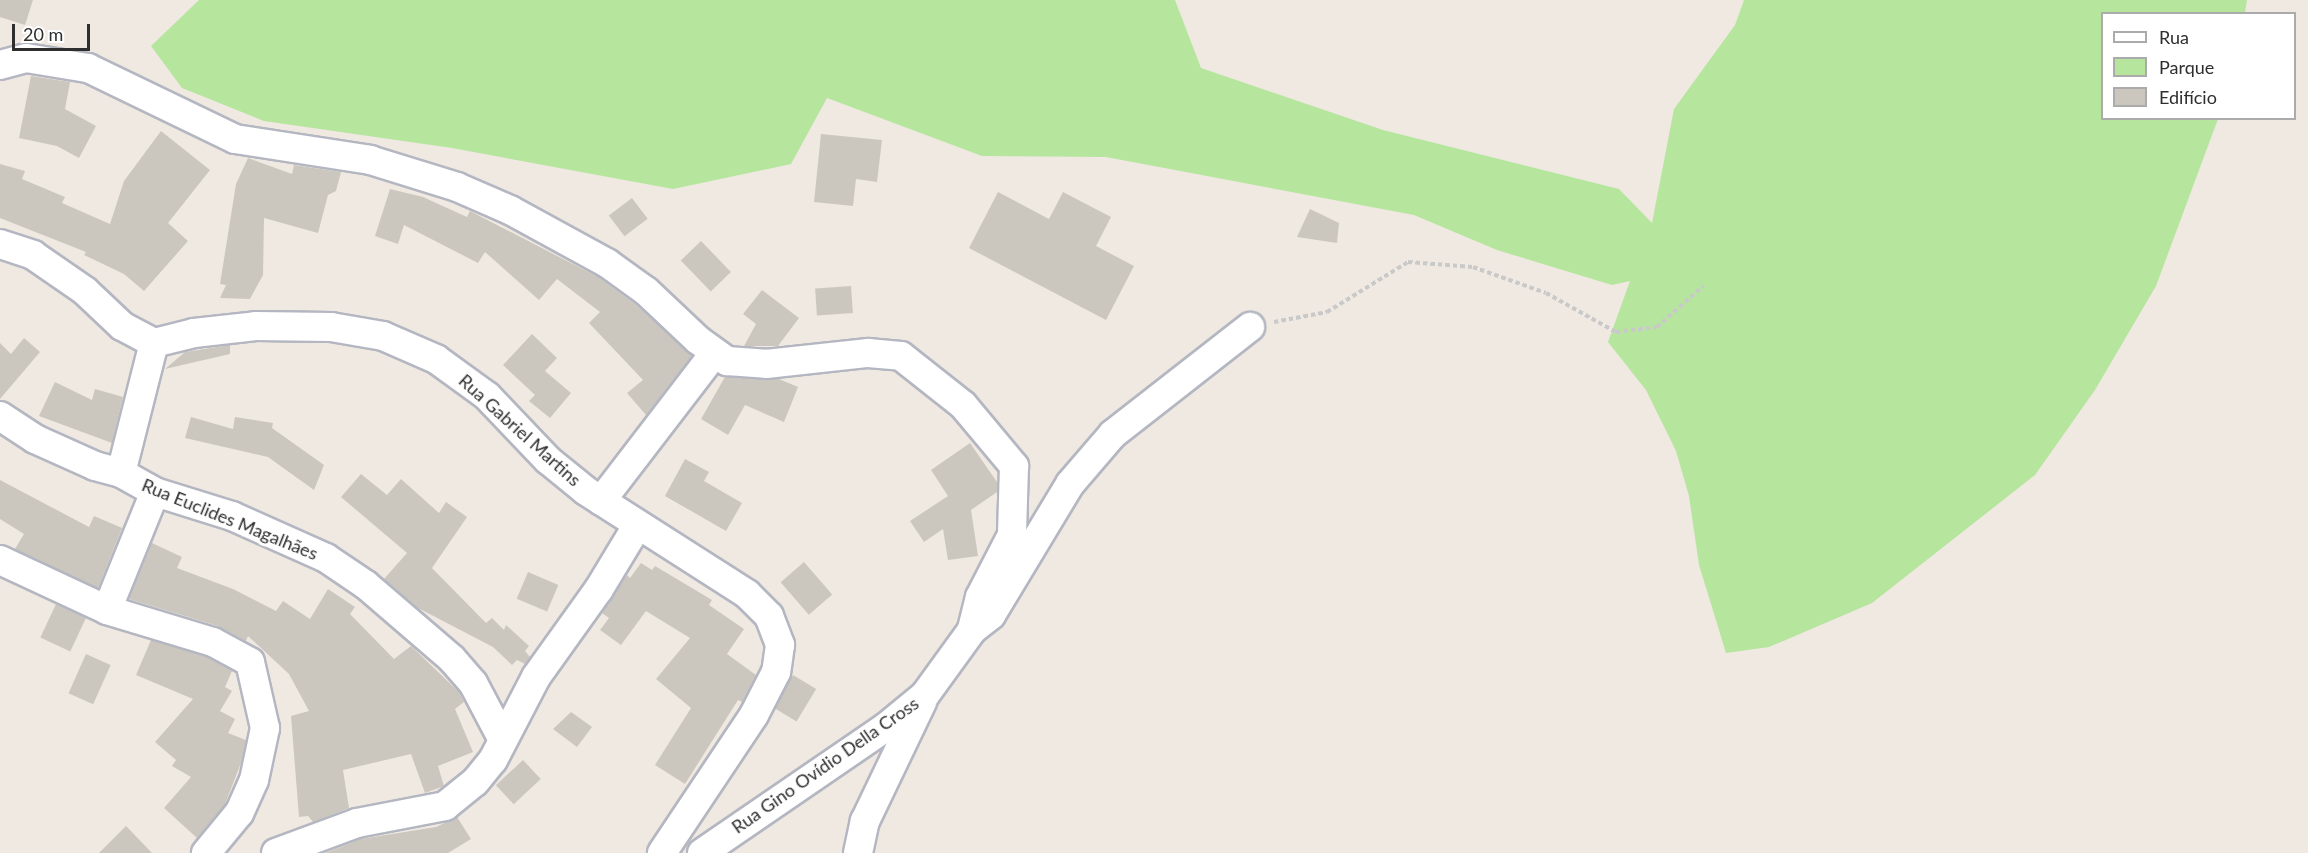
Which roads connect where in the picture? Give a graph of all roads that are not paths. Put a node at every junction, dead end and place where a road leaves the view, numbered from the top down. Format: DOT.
graph roads {
  1 [pos="0,65"];
  2 [pos="0,244"];
  3 [pos="1250,327"];
  4 [pos="154,343"];
  5 [pos="714,354"];
  6 [pos="0,416"];
  7 [pos="121,473"];
  8 [pos="155,492"];
  9 [pos="601,501"];
  10 [pos="637,526"];
  11 [pos="0,560"];
  12 [pos="107,610"];
  13 [pos="972,630"];
  14 [pos="925,695"];
  15 [pos="502,740"];
  16 [pos="206,853"];
  17 [pos="276,853"];
  18 [pos="662,853"];
  19 [pos="702,853"];
  20 [pos="858,853"];
  1 -- 5 [label="street"];
  2 -- 4 [label="street"];
  3 -- 13 [label="street, Rua Gino Ovídio Della Cross"];
  4 -- 7 [label="street"];
  4 -- 9 [label="street, Rua Gabriel Martins"];
  5 -- 9 [label="street"];
  5 -- 13 [label="street"];
  6 -- 7 [label="street, Rua Euclides Magalhães"];
  7 -- 8 [label="street, Rua Euclides Magalhães"];
  8 -- 12 [label="street"];
  8 -- 15 [label="street, Rua Euclides Magalhães"];
  9 -- 10 [label="street, Rua Gabriel Martins"];
  10 -- 15 [label="street"];
  10 -- 18 [label="street, Rua Gabriel Martins"];
  11 -- 12 [label="street"];
  12 -- 16 [label="street"];
  13 -- 14 [label="street, Rua Gino Ovídio Della Cross"];
  14 -- 19 [label="street, Rua Gino Ovídio Della Cross"];
  14 -- 20 [label="street"];
  15 -- 17 [label="street"];
}
